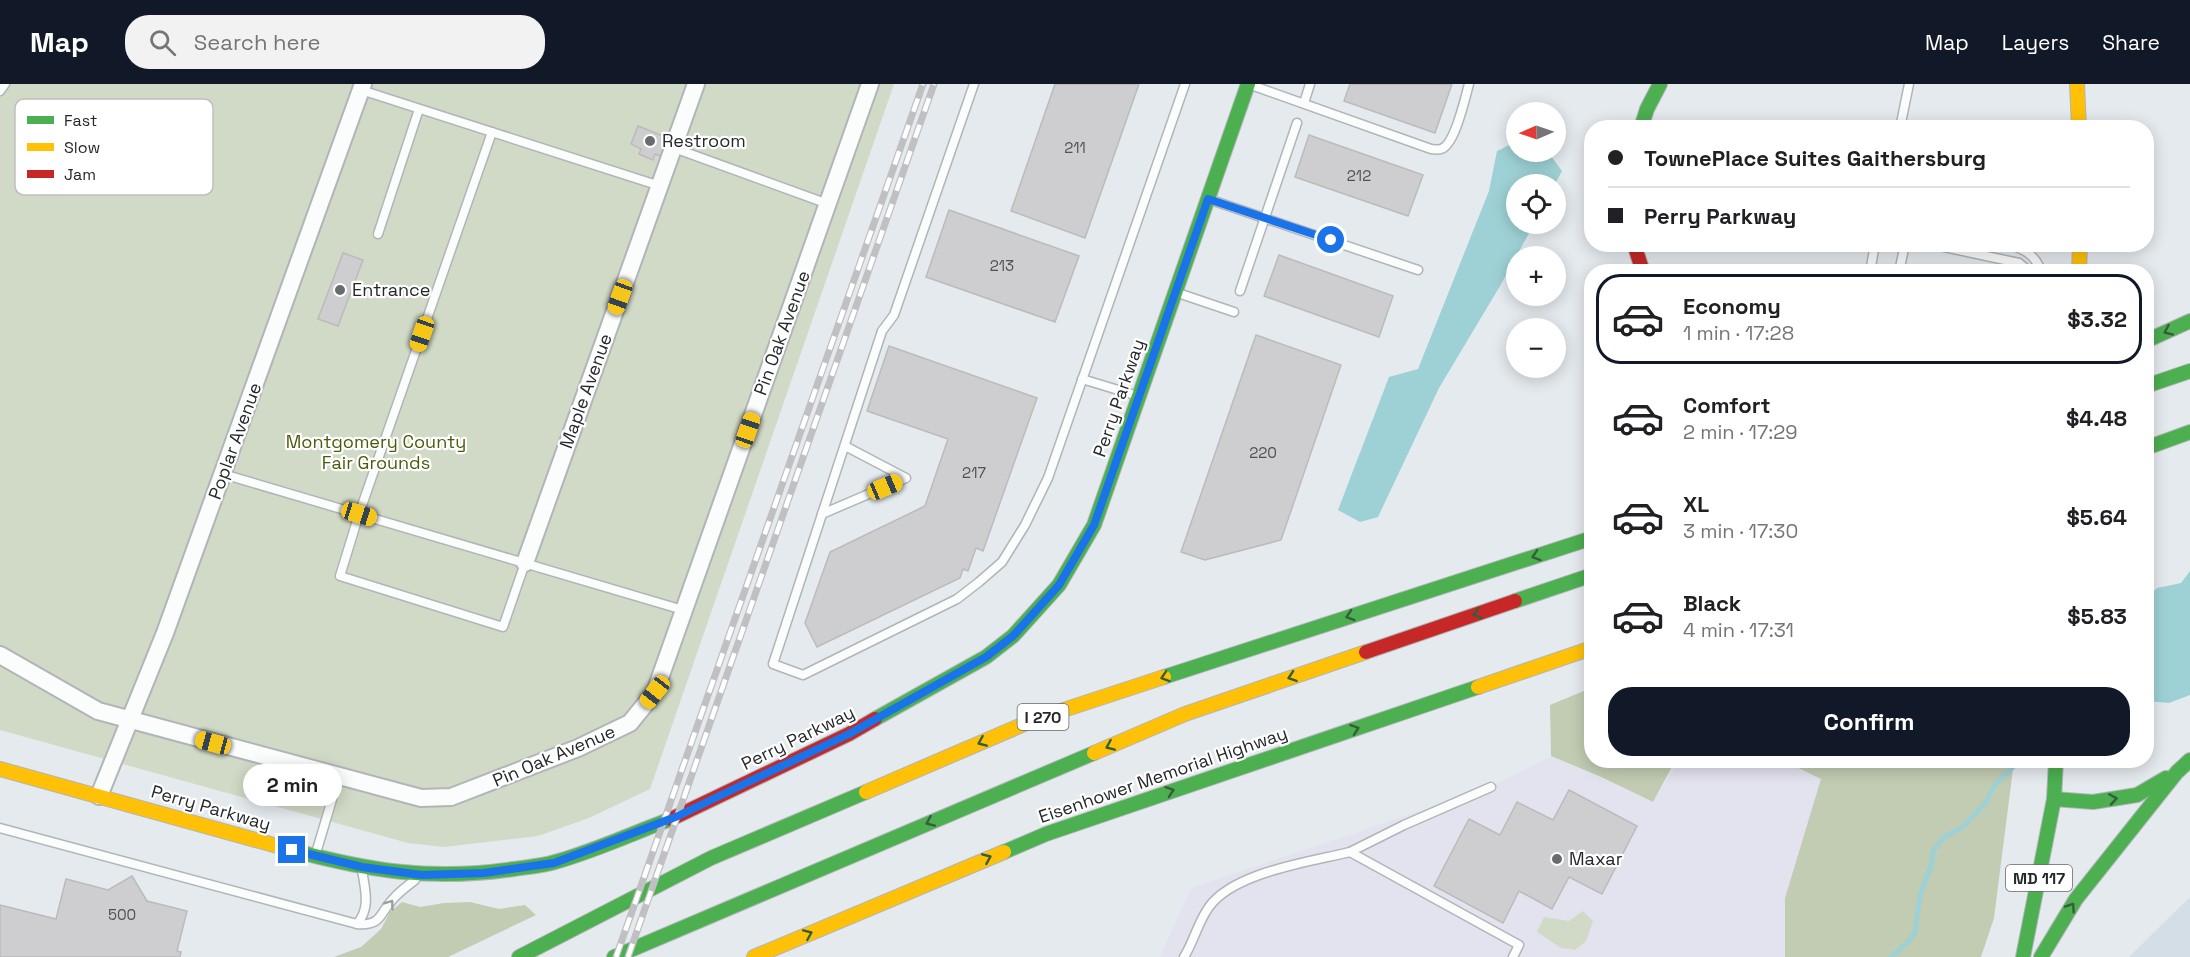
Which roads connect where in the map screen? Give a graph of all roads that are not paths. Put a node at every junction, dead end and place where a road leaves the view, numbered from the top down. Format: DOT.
graph roads {
  1 [pos="4,84"];
  2 [pos="696,84"];
  3 [pos="870,84"];
  4 [pos="974,84"];
  5 [pos="1185,84"];
  6 [pos="1248,84"];
  7 [pos="1310,84"];
  8 [pos="1469,84"];
  9 [pos="1660,84"];
  10 [pos="1909,84"];
  11 [pos="2077,84"];
  12 [pos="362,87"];
  13 [pos="0,91"];
  14 [pos="1304,103"];
  15 [pos="419,109"];
  16 [pos="1644,120"];
  17 [pos="1902,120"];
  18 [pos="2079,120"];
  19 [pos="1297,123"];
  20 [pos="492,132"];
  21 [pos="674,148"];
  22 [pos="660,186"];
  23 [pos="1208,199"];
  24 [pos="828,204"];
  25 [pos="1265,219"];
  26 [pos="378,234"];
  27 [pos="1970,252"];
  28 [pos="2027,252"];
  29 [pos="2021,264"];
  30 [pos="2037,264"];
  31 [pos="1418,270"];
  32 [pos="1240,291"];
  33 [pos="1175,292"];
  34 [pos="1234,312"];
  35 [pos="2190,321"];
  36 [pos="2154,337"];
  37 [pos="2188,372"];
  38 [pos="1082,379"];
  39 [pos="2154,383"];
  40 [pos="1139,396"];
  41 [pos="2190,432"];
  42 [pos="2154,445"];
  43 [pos="845,446"];
  44 [pos="223,474"];
  45 [pos="359,514"];
  46 [pos="822,514"];
  47 [pos="1584,541"];
  48 [pos="525,563"];
  49 [pos="1584,578"];
  50 [pos="684,610"];
  51 [pos="1584,651"];
  52 [pos="0,655"];
  53 [pos="129,721"];
  54 [pos="2190,760"];
  55 [pos="2056,768"];
  56 [pos="0,769"];
  57 [pos="2177,772"];
  58 [pos="339,776"];
  59 [pos="1491,787"];
  60 [pos="99,795"];
  61 [pos="2054,798"];
  62 [pos="0,828"];
  63 [pos="1350,852"];
  64 [pos="315,856"];
  65 [pos="362,867"];
  66 [pos="422,875"];
  67 [pos="357,924"];
  68 [pos="519,957"];
  69 [pos="614,957"];
  70 [pos="754,957"];
  71 [pos="1184,957"];
  72 [pos="1513,957"];
  73 [pos="2023,957"];
  74 [pos="2041,957"];
  1 -- 13 [label="lane"];
  2 -- 21 [label="street, Maple Avenue"];
  3 -- 24 [label="street, Pin Oak Avenue"];
  4 -- 43 [label="lane"];
  5 -- 38 [label="lane"];
  6 -- 14 [label="lane"];
  6 -- 23 [label="main road, Perry Parkway"];
  7 -- 14 [label="lane"];
  8 -- 14 [label="lane"];
  9 -- 16 [label="main road"];
  10 -- 17 [label="lane"];
  11 -- 18 [label="main road"];
  12 -- 15 [label="lane"];
  12 -- 44 [label="street, Poplar Avenue"];
  15 -- 20 [label="lane"];
  15 -- 26 [label="lane"];
  19 -- 25 [label="lane"];
  20 -- 22 [label="lane"];
  20 -- 45 [label="lane"];
  21 -- 22 [label="street, Maple Avenue"];
  21 -- 24 [label="lane"];
  22 -- 48 [label="street, Maple Avenue"];
  23 -- 25 [label="lane"];
  23 -- 33 [label="main road, Perry Parkway"];
  24 -- 50 [label="street, Pin Oak Avenue"];
  25 -- 31 [label="lane"];
  25 -- 32 [label="lane"];
  27 -- 29 [label="lane"];
  28 -- 30 [label="lane"];
  33 -- 34 [label="lane"];
  33 -- 40 [label="main road, Perry Parkway"];
  35 -- 36 [label="main road, one-way"];
  37 -- 39 [label="main road"];
  38 -- 40 [label="lane"];
  38 -- 46 [label="lane"];
  40 -- 66 [label="main road, Perry Parkway"];
  41 -- 42 [label="main road"];
  43 -- 46 [label="lane"];
  43 -- 46 [label="lane"];
  44 -- 45 [label="lane"];
  44 -- 53 [label="street, Poplar Avenue"];
  45 -- 48 [label="lane"];
  45 -- 48 [label="lane"];
  47 -- 68 [label="main road, I 270, one-way"];
  48 -- 50 [label="lane"];
  49 -- 69 [label="main road, one-way"];
  50 -- 58 [label="street, Pin Oak Avenue"];
  70 -- 51 [label="main road, Eisenhower Memorial Highway, one-way"];
  52 -- 53 [label="street, Pin Oak Avenue"];
  53 -- 58 [label="street, Pin Oak Avenue"];
  53 -- 60 [label="street, Poplar Avenue"];
  54 -- 57 [label="main road"];
  55 -- 61 [label="main road, MD 117"];
  56 -- 60 [label="main road, Perry Parkway"];
  61 -- 57 [label="main road, one-way"];
  74 -- 57 [label="main road, one-way"];
  58 -- 64 [label="lane"];
  59 -- 63 [label="lane"];
  60 -- 64 [label="main road, Perry Parkway"];
  61 -- 73 [label="main road, MD 117"];
  62 -- 67 [label="lane"];
  63 -- 71 [label="lane"];
  63 -- 72 [label="lane"];
  64 -- 65 [label="main road, Perry Parkway"];
  65 -- 66 [label="main road, Perry Parkway"];
  65 -- 67 [label="lane"];
  67 -- 66 [label="lane, one-way"];
}
